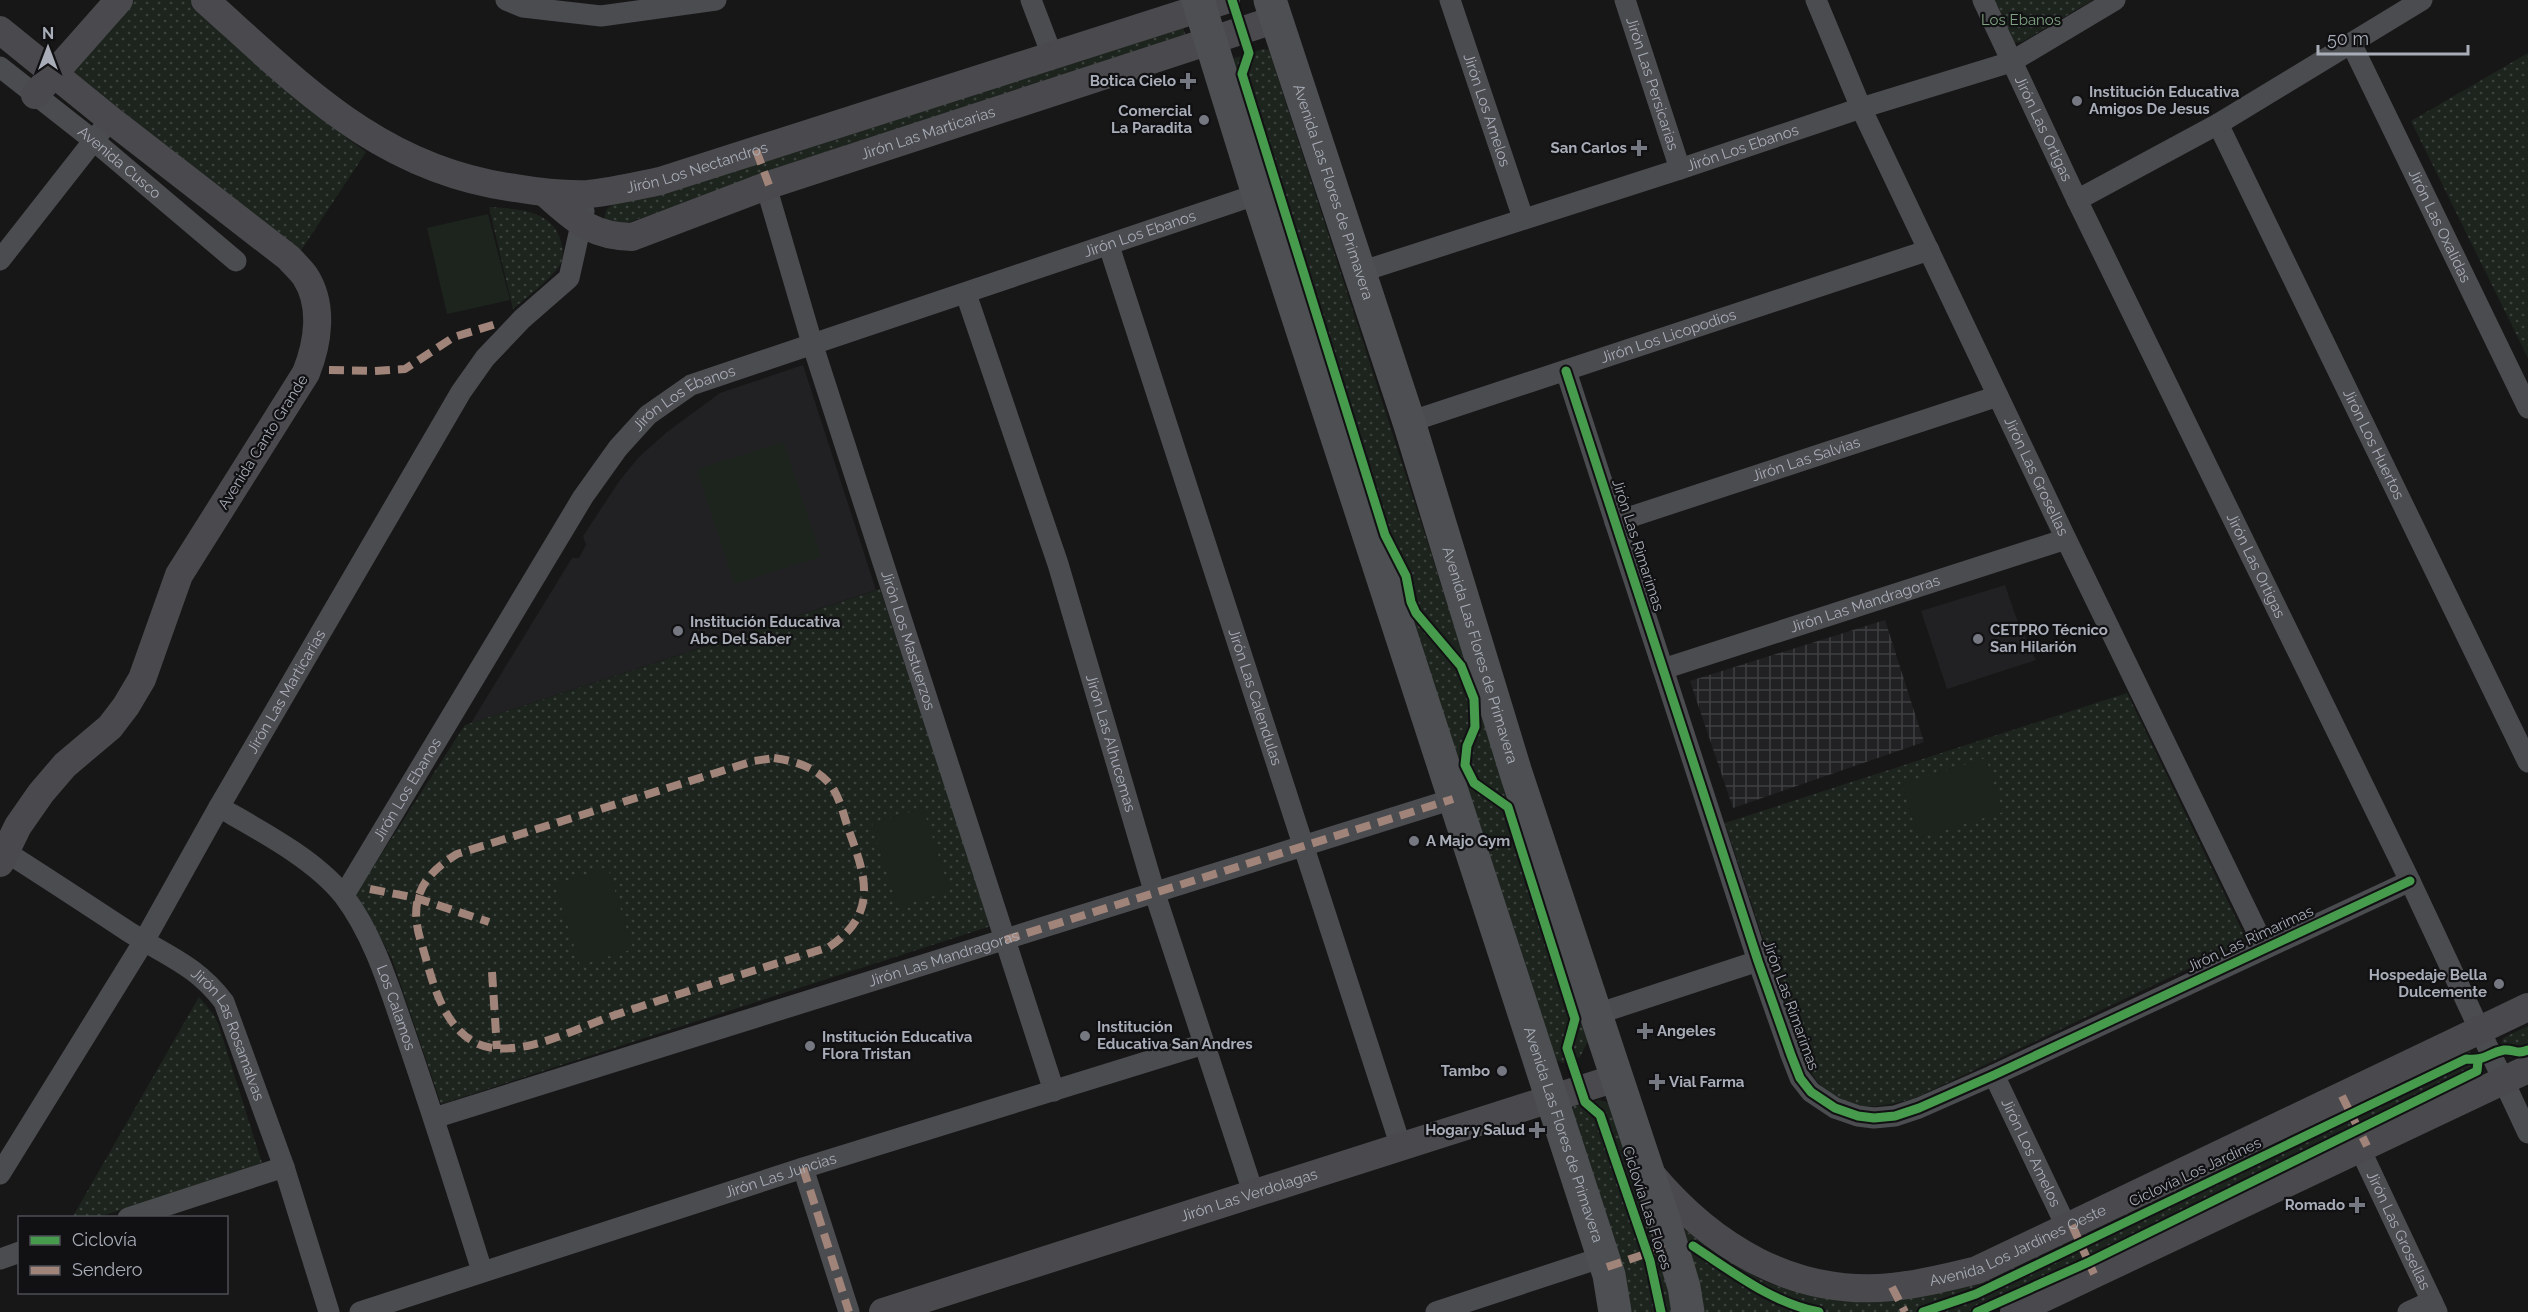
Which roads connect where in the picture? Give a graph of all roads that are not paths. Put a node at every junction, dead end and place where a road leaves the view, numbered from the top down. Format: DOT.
graph roads {
  1 [pos="119,0"];
  2 [pos="205,0"];
  3 [pos="507,0"];
  4 [pos="716,0"];
  5 [pos="1031,0"];
  6 [pos="1450,0"];
  7 [pos="1625,0"];
  8 [pos="1816,0"];
  9 [pos="1983,0"];
  10 [pos="2115,0"];
  11 [pos="2422,0"];
  12 [pos="1208,3"];
  13 [pos="1273,10"];
  14 [pos="0,30"];
  15 [pos="1211,42"];
  16 [pos="2352,45"];
  17 [pos="1052,55"];
  18 [pos="2011,62"];
  19 [pos="0,67"];
  20 [pos="54,72"];
  21 [pos="35,94"];
  22 [pos="1861,108"];
  23 [pos="2218,124"];
  24 [pos="102,130"];
  25 [pos="1680,169"];
  26 [pos="766,186"];
  27 [pos="545,193"];
  28 [pos="589,194"];
  29 [pos="1258,194"];
  30 [pos="2077,200"];
  31 [pos="1523,218"];
  32 [pos="580,224"];
  33 [pos="1109,246"];
  34 [pos="1929,250"];
  35 [pos="0,260"];
  36 [pos="236,261"];
  37 [pos="1360,272"];
  38 [pos="966,294"];
  39 [pos="812,343"];
  40 [pos="1566,371"];
  41 [pos="1998,396"];
  42 [pos="2528,408"];
  43 [pos="1408,422"];
  44 [pos="1615,522"];
  45 [pos="2066,539"];
  46 [pos="1663,669"];
  47 [pos="2528,762"];
  48 [pos="1453,800"];
  49 [pos="219,807"];
  50 [pos="1303,847"];
  51 [pos="3,857"];
  52 [pos="2410,881"];
  53 [pos="1155,894"];
  54 [pos="344,895"];
  55 [pos="1005,940"];
  56 [pos="144,941"];
  57 [pos="2265,948"];
  58 [pos="1758,961"];
  59 [pos="2528,1007"];
  60 [pos="1594,1015"];
  61 [pos="2480,1030"];
  62 [pos="1204,1044"];
  63 [pos="2516,1075"];
  64 [pos="1994,1076"];
  65 [pos="1616,1078"];
  66 [pos="1054,1091"];
  67 [pos="1551,1099"];
  68 [pos="434,1118"];
  69 [pos="2528,1133"];
  70 [pos="1401,1147"];
  71 [pos="2360,1149"];
  72 [pos="284,1167"];
  73 [pos="803,1168"];
  74 [pos="1647,1169"];
  75 [pos="0,1174"];
  76 [pos="1254,1195"];
  77 [pos="134,1216"];
  78 [pos="2067,1228"];
  79 [pos="18,1253"];
  80 [pos="1603,1257"];
  81 [pos="0,1259"];
  82 [pos="482,1271"];
  83 [pos="1473,1306"];
  84 [pos="2434,1306"];
  85 [pos="329,1312"];
  86 [pos="360,1312"];
  87 [pos="849,1312"];
  88 [pos="883,1312"];
  89 [pos="1436,1312"];
  90 [pos="1615,1312"];
  91 [pos="1688,1312"];
  92 [pos="2014,1312"];
  93 [pos="2408,1312"];
  1 -- 20 [label="street"];
  2 -- 27 [label="street, Jirón Los Nectandros"];
  3 -- 4 [label="street"];
  5 -- 17 [label="street"];
  6 -- 31 [label="street, Jirón Los Amelos"];
  7 -- 25 [label="street, Jirón Las Persicarias"];
  8 -- 22 [label="street, Jirón Las Grosellas"];
  9 -- 18 [label="street, Jirón Las Ortigas"];
  10 -- 18 [label="street, Jirón Los Ebanos"];
  11 -- 16 [label="street"];
  12 -- 15 [label="main road, Avenida Las Flores de Primavera"];
  12 -- 17 [label="street, Jirón Los Nectandros"];
  13 -- 15 [label="street, Jirón Las Marticarias"];
  13 -- 37 [label="main road, Avenida Las Flores de Primavera"];
  14 -- 20 [label="street, Avenida Canto Grande"];
  15 -- 26 [label="street, Jirón Las Marticarias"];
  15 -- 29 [label="main road, Avenida Las Flores de Primavera"];
  16 -- 23 [label="street"];
  16 -- 42 [label="street, Jirón Las Oxalidas"];
  17 -- 28 [label="street, Jirón Los Nectandros"];
  18 -- 22 [label="street, Jirón Los Ebanos"];
  18 -- 30 [label="street, Jirón Las Ortigas"];
  19 -- 21 [label="street, Avenida Cusco"];
  20 -- 21 [label="street"];
  20 -- 24 [label="street, Avenida Canto Grande"];
  21 -- 24 [label="street, Avenida Cusco"];
  22 -- 25 [label="street, Jirón Los Ebanos"];
  22 -- 34 [label="street, Jirón Las Grosellas"];
  23 -- 30 [label="street"];
  23 -- 47 [label="street, Jirón Los Huertos"];
  24 -- 35 [label="street"];
  24 -- 36 [label="street, Avenida Cusco"];
  24 -- 51 [label="street, Avenida Canto Grande"];
  25 -- 31 [label="street, Jirón Los Ebanos"];
  26 -- 32 [label="street, Jirón Las Marticarias"];
  26 -- 39 [label="street, Jirón Los Mastuerzos"];
  27 -- 28 [label="street, Jirón Los Nectandros"];
  27 -- 32 [label="street, Jirón Las Marticarias"];
  28 -- 32 [label="street, Jirón Las Marticarias"];
  29 -- 33 [label="street, Jirón Los Ebanos"];
  29 -- 48 [label="main road, Avenida Las Flores de Primavera"];
  30 -- 52 [label="street, Jirón Las Ortigas"];
  31 -- 37 [label="street, Jirón Los Ebanos"];
  32 -- 49 [label="street, Jirón Las Marticarias"];
  33 -- 38 [label="street, Jirón Los Ebanos"];
  33 -- 50 [label="street, Jirón Las Calendulas"];
  34 -- 40 [label="street, Jirón Los Licopodios"];
  34 -- 41 [label="street, Jirón Las Grosellas"];
  37 -- 43 [label="main road, Avenida Las Flores de Primavera"];
  38 -- 39 [label="street, Jirón Los Ebanos"];
  38 -- 53 [label="street, Jirón Las Alhucemas"];
  39 -- 54 [label="street, Jirón Los Ebanos"];
  39 -- 55 [label="street, Jirón Los Mastuerzos"];
  40 -- 43 [label="street, Jirón Los Licopodios"];
  40 -- 44 [label="street, Jirón Las Rimarimas"];
  41 -- 44 [label="street, Jirón Las Salvias"];
  41 -- 45 [label="street, Jirón Las Grosellas"];
  43 -- 60 [label="main road, Avenida Las Flores de Primavera"];
  44 -- 46 [label="street, Jirón Las Rimarimas"];
  45 -- 46 [label="street, Jirón Las Mandragoras"];
  45 -- 57 [label="street, Jirón Las Grosellas"];
  46 -- 58 [label="street, Jirón Las Rimarimas"];
  48 -- 50 [label="street, Jirón Las Mandragoras"];
  48 -- 67 [label="main road, Avenida Las Flores de Primavera"];
  49 -- 54 [label="street, Los Calamos"];
  49 -- 56 [label="street, Jirón Las Marticarias"];
  50 -- 53 [label="street, Jirón Las Mandragoras"];
  50 -- 70 [label="street, Jirón Las Calendulas"];
  51 -- 56 [label="street, Jirón Las Rosamalvas"];
  52 -- 57 [label="street, Jirón Las Rimarimas"];
  52 -- 61 [label="street, Jirón Las Ortigas"];
  53 -- 55 [label="street, Jirón Las Mandragoras"];
  53 -- 62 [label="street, Jirón Las Alhucemas"];
  54 -- 68 [label="street, Los Calamos"];
  55 -- 66 [label="street, Jirón Los Mastuerzos"];
  55 -- 68 [label="street, Jirón Las Mandragoras"];
  56 -- 72 [label="street, Jirón Las Rosamalvas"];
  56 -- 75 [label="street, Jirón Las Marticarias"];
  57 -- 64 [label="street, Jirón Las Rimarimas"];
  58 -- 60 [label="street, Jirón Las Rimarimas"];
  58 -- 64 [label="street, Jirón Las Rimarimas"];
  59 -- 61 [label="street, Avenida Los Jardines Oeste"];
  60 -- 65 [label="main road, Avenida Las Flores de Primavera"];
  61 -- 63 [label="street, Jirón Las Ortigas"];
  61 -- 78 [label="street, Avenida Los Jardines Oeste"];
  62 -- 66 [label="street, Jirón Las Juncias"];
  62 -- 76 [label="street, Jirón Las Alhucemas"];
  63 -- 69 [label="street, Jirón Las Ortigas"];
  63 -- 71 [label="street"];
  64 -- 78 [label="street, Jirón Los Amelos"];
  65 -- 67 [label="street, Jirón Las Verdolagas"];
  65 -- 74 [label="main road, Avenida Las Flores de Primavera"];
  66 -- 73 [label="street, Jirón Las Juncias"];
  67 -- 70 [label="street, Jirón Las Verdolagas"];
  67 -- 80 [label="main road, Avenida Las Flores de Primavera"];
  68 -- 82 [label="street, Los Calamos"];
  70 -- 76 [label="street, Jirón Las Verdolagas"];
  71 -- 84 [label="street, Jirón Las Grosellas"];
  71 -- 92 [label="street"];
  72 -- 77 [label="street"];
  72 -- 85 [label="street, Jirón Las Rosamalvas"];
  73 -- 82 [label="street, Jirón Las Juncias"];
  73 -- 87 [label="street"];
  74 -- 78 [label="street, Avenida Los Jardines Oeste"];
  74 -- 91 [label="main road, Avenida Las Flores de Primavera"];
  76 -- 88 [label="street, Jirón Las Verdolagas"];
  79 -- 81 [label="street"];
  80 -- 83 [label="street"];
  80 -- 90 [label="main road, Avenida Las Flores de Primavera"];
  82 -- 86 [label="street, Jirón Las Juncias"];
  83 -- 89 [label="street"];
  84 -- 93 [label="street"];
}
